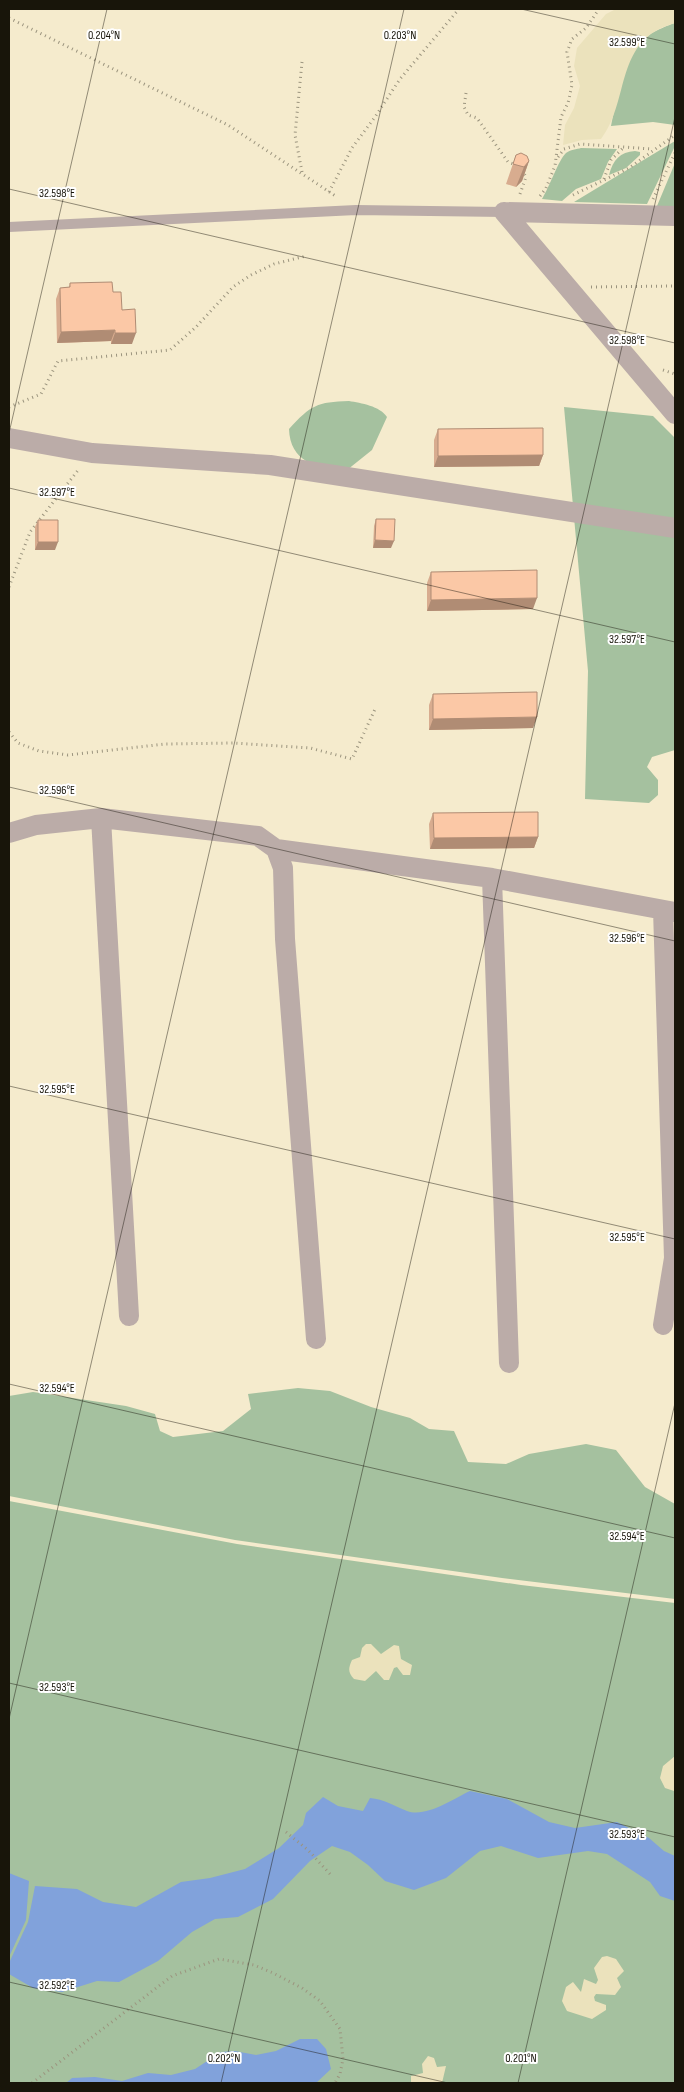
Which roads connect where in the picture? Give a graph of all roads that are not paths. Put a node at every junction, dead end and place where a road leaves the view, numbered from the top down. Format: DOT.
graph roads {
  1 [pos="517,212"];
  2 [pos="675,216"];
  3 [pos="9,227"];
  4 [pos="675,414"];
  5 [pos="9,438"];
  6 [pos="675,528"];
  7 [pos="101,818"];
  8 [pos="9,833"];
  9 [pos="276,849"];
  10 [pos="492,878"];
  11 [pos="669,911"];
  12 [pos="129,1316"];
  13 [pos="663,1325"];
  14 [pos="316,1339"];
  15 [pos="509,1363"];
  1 -- 2 [label="street"];
  1 -- 3 [label="lane"];
  1 -- 4 [label="street"];
  5 -- 6 [label="street"];
  7 -- 8 [label="street"];
  7 -- 9 [label="street"];
  7 -- 12 [label="street"];
  9 -- 10 [label="street"];
  9 -- 14 [label="street"];
  10 -- 11 [label="street"];
  10 -- 15 [label="street"];
  11 -- 13 [label="street"];
}
